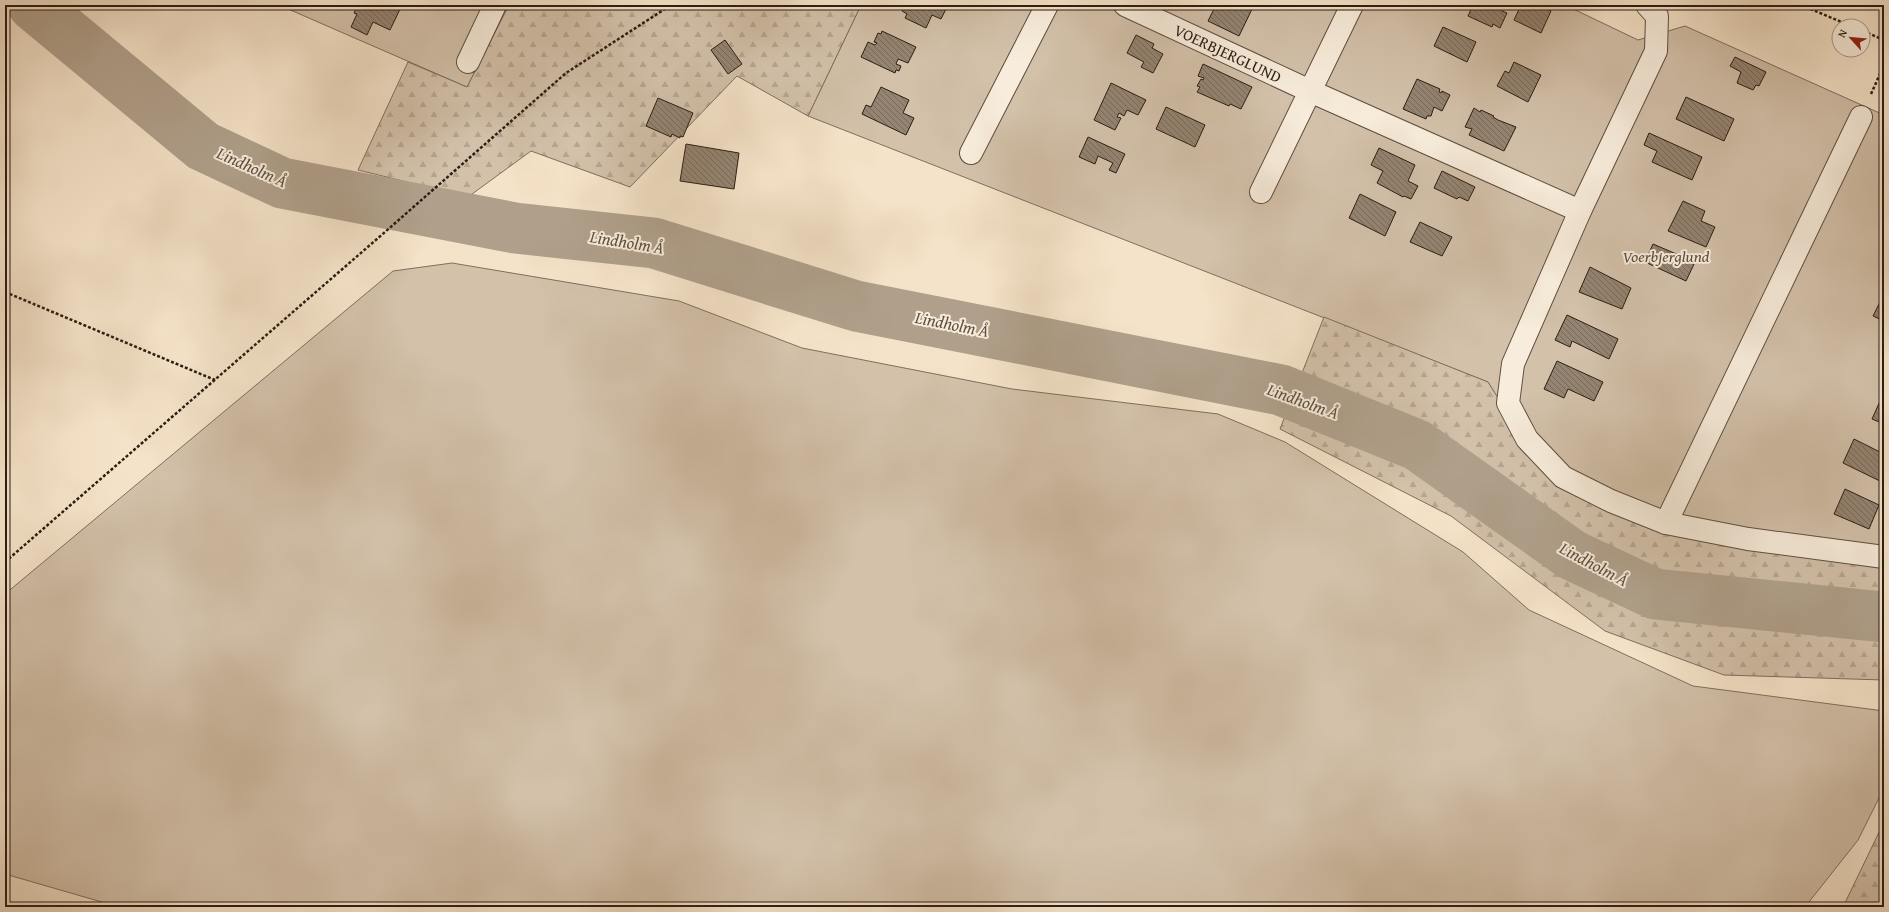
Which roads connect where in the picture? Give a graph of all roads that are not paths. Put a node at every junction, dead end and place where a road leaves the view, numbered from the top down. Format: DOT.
graph roads {
  1 [pos="495,5"];
  2 [pos="1047,5"];
  3 [pos="1125,5"];
  4 [pos="1352,5"];
  5 [pos="1647,5"];
  6 [pos="468,62"];
  7 [pos="1310,91"];
  8 [pos="1861,117"];
  9 [pos="971,152"];
  10 [pos="1260,192"];
  11 [pos="1580,211"];
  12 [pos="1666,523"];
  13 [pos="1884,557"];
  1 -- 6 [label="street"];
  2 -- 9 [label="street"];
  3 -- 7 [label="street, VOERBJERGLUND"];
  4 -- 7 [label="street"];
  5 -- 11 [label="street"];
  7 -- 10 [label="street"];
  7 -- 11 [label="street, VOERBJERGLUND"];
  8 -- 12 [label="street"];
  11 -- 12 [label="street"];
  12 -- 13 [label="street"];
}
